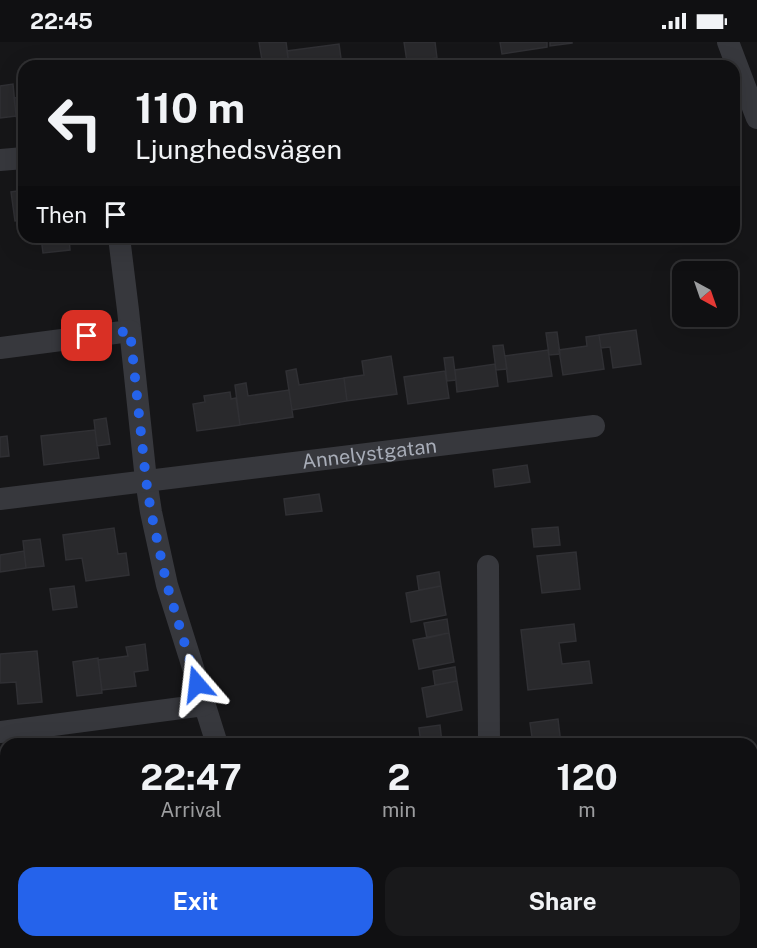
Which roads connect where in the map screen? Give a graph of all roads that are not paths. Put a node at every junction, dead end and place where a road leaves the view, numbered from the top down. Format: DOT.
graph roads {
  1 [pos="728,42"];
  2 [pos="735,60"];
  3 [pos="740,73"];
  4 [pos="757,118"];
  5 [pos="18,158"];
  6 [pos="0,160"];
  7 [pos="120,243"];
  8 [pos="130,331"];
  9 [pos="0,348"];
  10 [pos="594,426"];
  11 [pos="146,480"];
  12 [pos="0,499"];
  13 [pos="488,566"];
  14 [pos="204,705"];
  15 [pos="0,732"];
  16 [pos="215,738"];
  17 [pos="489,738"];
  1 -- 2 [label="street"];
  3 -- 4 [label="street"];
  5 -- 6 [label="street"];
  7 -- 8 [label="street"];
  8 -- 9 [label="street"];
  8 -- 11 [label="street"];
  10 -- 11 [label="street, Annelystgatan"];
  11 -- 12 [label="street, Annelystgatan"];
  11 -- 14 [label="street"];
  13 -- 17 [label="street"];
  14 -- 15 [label="street"];
  14 -- 16 [label="street"];
}
